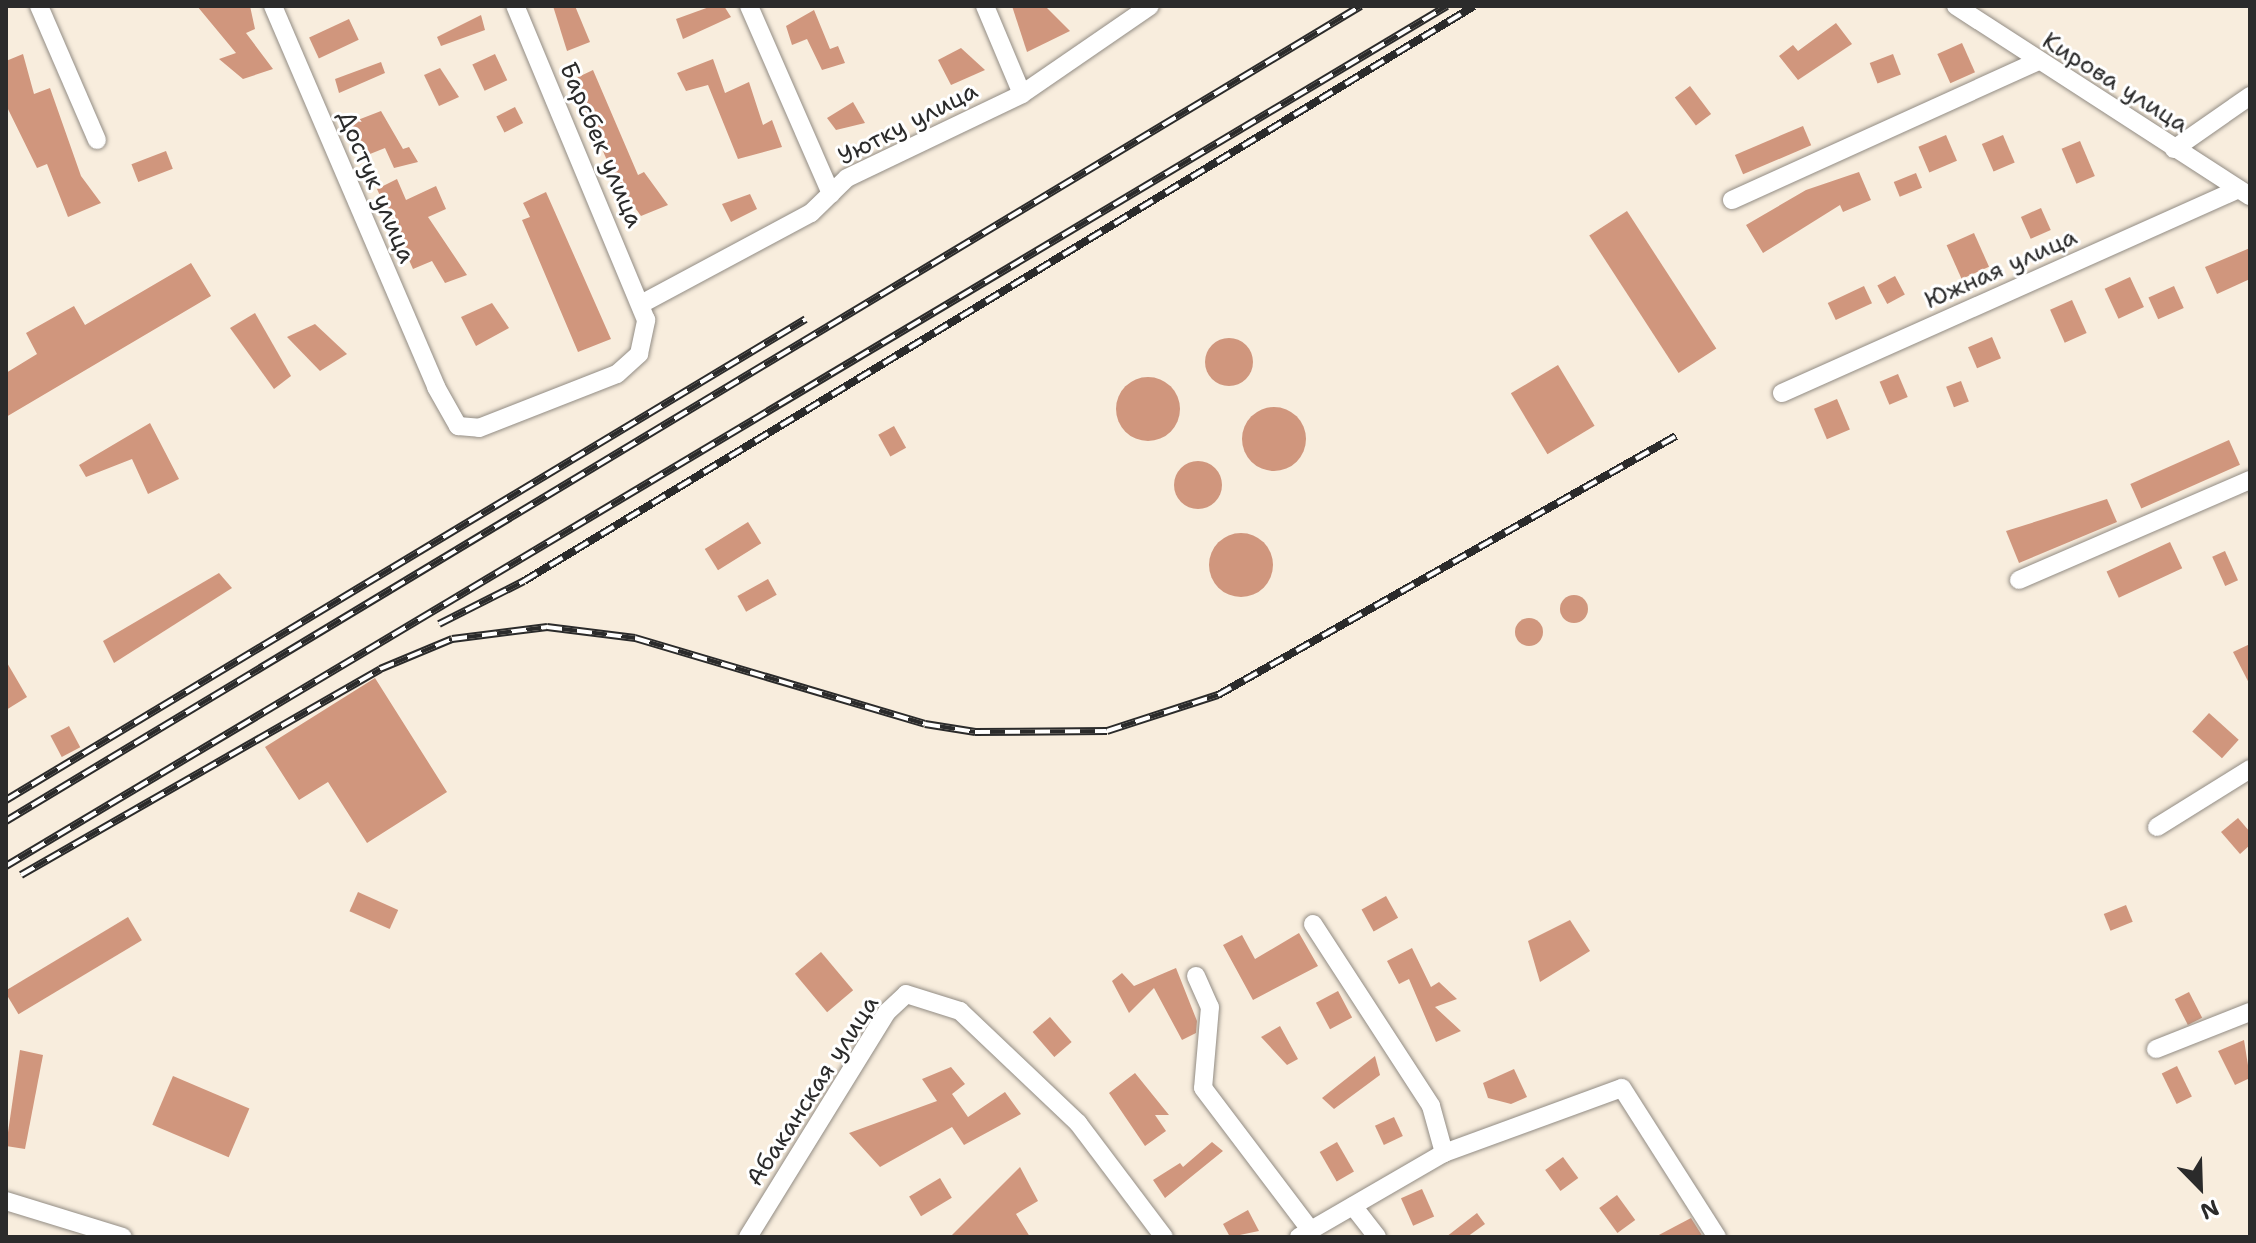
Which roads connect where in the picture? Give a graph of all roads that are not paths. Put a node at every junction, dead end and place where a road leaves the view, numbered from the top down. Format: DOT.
graph roads {
  1 [pos="39,6"];
  2 [pos="273,6"];
  3 [pos="515,6"];
  4 [pos="749,6"];
  5 [pos="985,6"];
  6 [pos="1150,6"];
  7 [pos="1956,6"];
  8 [pos="2036,62"];
  9 [pos="1022,94"];
  10 [pos="2250,96"];
  11 [pos="97,140"];
  12 [pos="2174,149"];
  13 [pos="2244,192"];
  14 [pos="831,194"];
  15 [pos="1732,200"];
  16 [pos="643,303"];
  17 [pos="1782,393"];
  18 [pos="2250,480"];
  19 [pos="2019,580"];
  20 [pos="2250,769"];
  21 [pos="2157,827"];
  22 [pos="1313,924"];
  23 [pos="1196,976"];
  24 [pos="2250,1012"];
  25 [pos="2156,1049"];
  26 [pos="1444,1153"];
  27 [pos="6,1201"];
  28 [pos="1353,1206"];
  29 [pos="1305,1234"];
  30 [pos="123,1237"];
  31 [pos="748,1237"];
  32 [pos="1164,1237"];
  33 [pos="1377,1237"];
  34 [pos="1717,1237"];
  1 -- 11 [label="street"];
  2 -- 16 [label="street, Достук улица"];
  3 -- 16 [label="street, Барсбек улица"];
  4 -- 14 [label="street"];
  5 -- 9 [label="street"];
  6 -- 9 [label="street, Уютку улица"];
  7 -- 8 [label="street, Кирова улица"];
  8 -- 12 [label="street, Кирова улица"];
  8 -- 15 [label="street"];
  9 -- 14 [label="street, Уютку улица"];
  10 -- 12 [label="street"];
  12 -- 13 [label="street, Кирова улица"];
  13 -- 17 [label="street, Южная улица"];
  14 -- 16 [label="street, Уютку улица"];
  18 -- 19 [label="street"];
  20 -- 21 [label="street"];
  22 -- 26 [label="street"];
  23 -- 29 [label="street"];
  24 -- 25 [label="street"];
  26 -- 28 [label="street"];
  26 -- 34 [label="street"];
  27 -- 30 [label="street"];
  28 -- 29 [label="street"];
  28 -- 33 [label="street"];
  31 -- 32 [label="street, Абаканская улица"];
}
